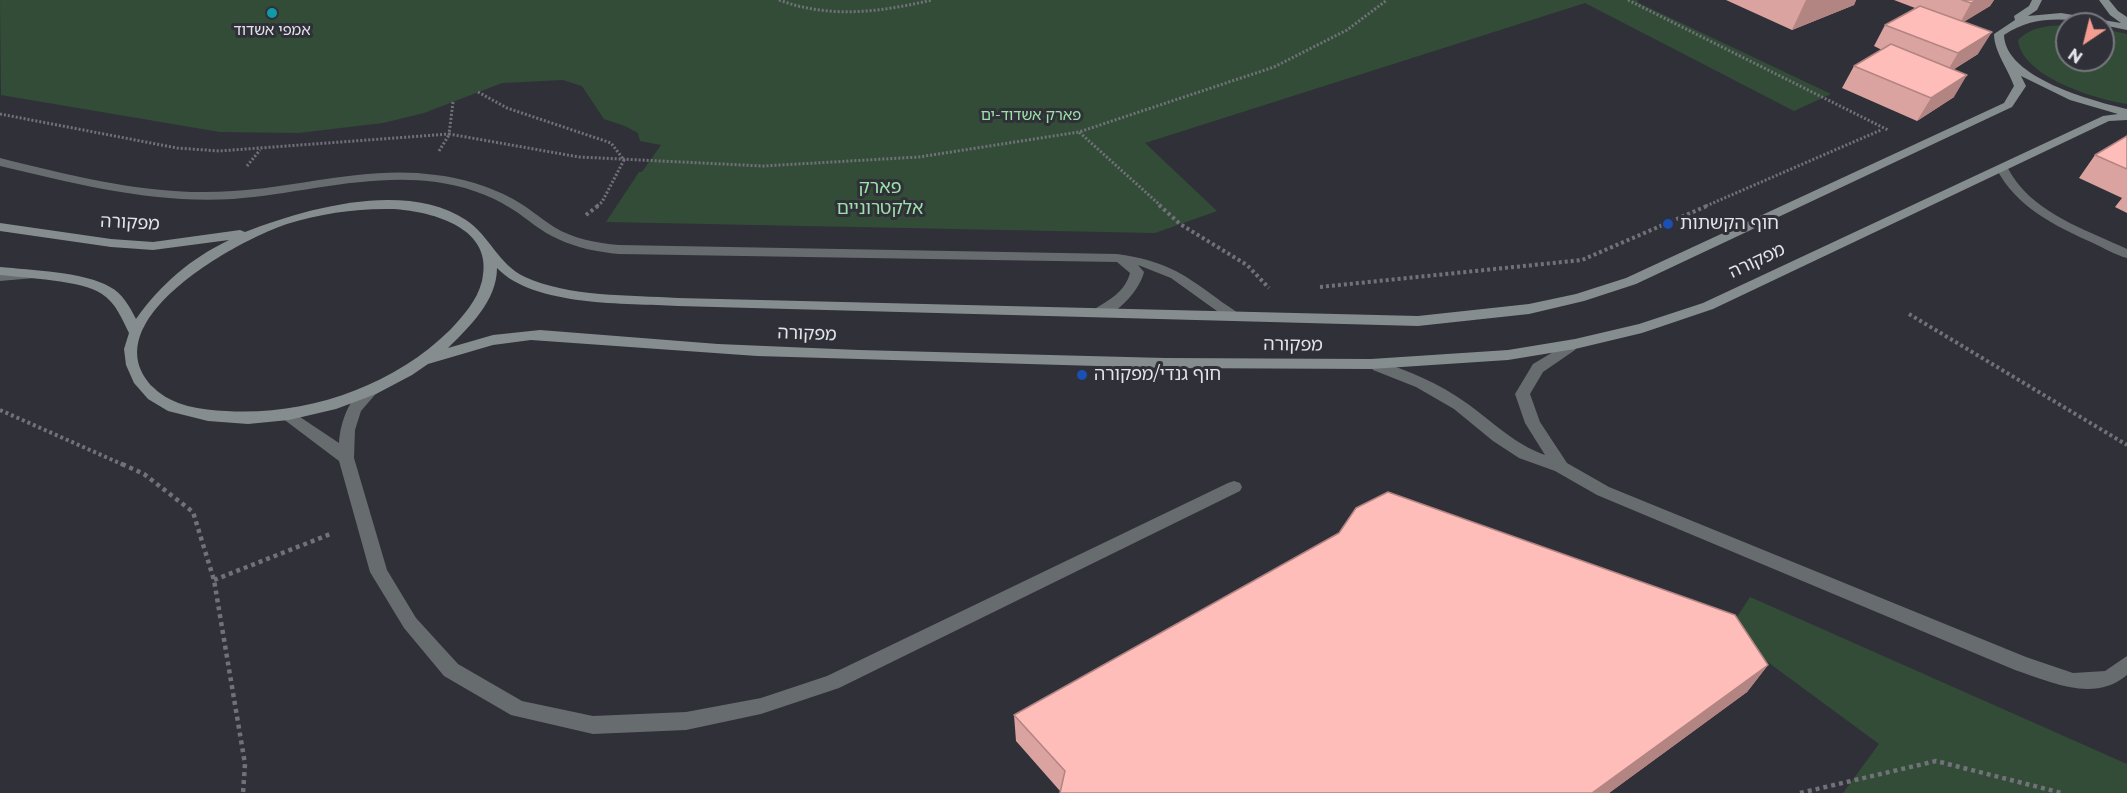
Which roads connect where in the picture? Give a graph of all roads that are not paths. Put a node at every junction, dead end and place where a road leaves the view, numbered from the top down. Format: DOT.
graph roads {
  1 [pos="2037,0"];
  2 [pos="2104,0"];
  3 [pos="2127,22"];
  4 [pos="2010,25"];
  5 [pos="2127,27"];
  6 [pos="2010,62"];
  7 [pos="2127,112"];
  8 [pos="2127,117"];
  9 [pos="0,162"];
  10 [pos="2002,168"];
  11 [pos="0,227"];
  12 [pos="258,231"];
  13 [pos="485,247"];
  14 [pos="2127,254"];
  15 [pos="1117,258"];
  16 [pos="0,271"];
  17 [pos="29,275"];
  18 [pos="0,277"];
  19 [pos="1098,313"];
  20 [pos="1233,316"];
  21 [pos="135,332"];
  22 [pos="1570,347"];
  23 [pos="1378,366"];
  24 [pos="414,367"];
  25 [pos="373,389"];
  26 [pos="286,415"];
  27 [pos="346,458"];
  28 [pos="1561,467"];
  29 [pos="1234,488"];
  30 [pos="2127,664"];
  1 -- 4 [label="street"];
  2 -- 3 [label="street"];
  4 -- 5 [label="street"];
  4 -- 6 [label="street"];
  6 -- 7 [label="street"];
  6 -- 20 [label="street, מפקורה"];
  8 -- 10 [label="street, מפקורה"];
  9 -- 15 [label="street"];
  10 -- 14 [label="street"];
  10 -- 22 [label="street, מפקורה"];
  11 -- 12 [label="street, מפקורה"];
  12 -- 13 [label="street, מפקורה"];
  12 -- 21 [label="street"];
  13 -- 19 [label="street, מפקורה"];
  13 -- 24 [label="street"];
  15 -- 19 [label="street"];
  15 -- 20 [label="street"];
  16 -- 17 [label="street"];
  17 -- 18 [label="street"];
  17 -- 21 [label="street"];
  19 -- 20 [label="street, מפקורה"];
  21 -- 26 [label="street"];
  22 -- 23 [label="street, מפקורה"];
  22 -- 28 [label="street"];
  23 -- 24 [label="street, מפקורה"];
  23 -- 28 [label="street"];
  24 -- 25 [label="street"];
  25 -- 26 [label="street"];
  25 -- 27 [label="street"];
  26 -- 27 [label="street"];
  27 -- 29 [label="street"];
  28 -- 30 [label="street"];
}
